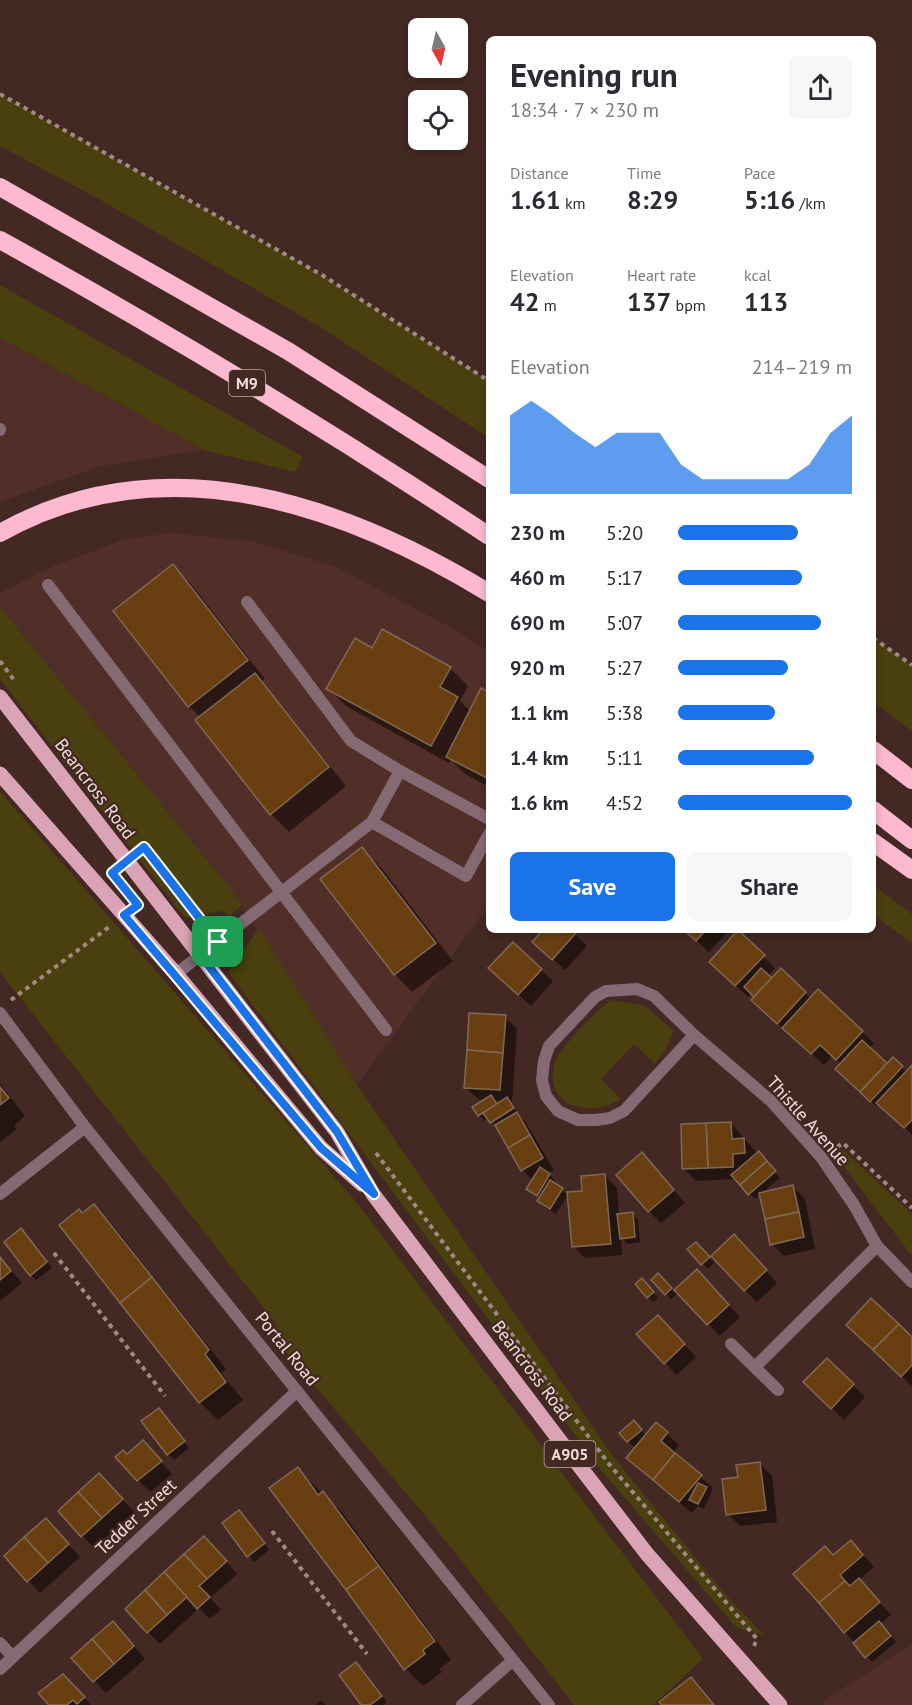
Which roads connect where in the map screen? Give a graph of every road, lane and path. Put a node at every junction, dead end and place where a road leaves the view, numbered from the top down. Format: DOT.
graph roads {
  1 [pos="0,94"];
  2 [pos="0,187"];
  3 [pos="0,240"];
  4 [pos="486,379"];
  5 [pos="486,477"];
  6 [pos="0,533"];
  7 [pos="486,534"];
  8 [pos="48,585"];
  9 [pos="486,591"];
  10 [pos="247,602"];
  11 [pos="876,640"];
  12 [pos="912,665"];
  13 [pos="0,697"];
  14 [pos="876,752"];
  15 [pos="400,771"];
  16 [pos="0,774"];
  17 [pos="912,780"];
  18 [pos="876,812"];
  19 [pos="486,817"];
  20 [pos="372,822"];
  21 [pos="486,839"];
  22 [pos="912,840"];
  23 [pos="876,844"];
  24 [pos="912,870"];
  25 [pos="281,891"];
  26 [pos="124,915"];
  27 [pos="201,956"];
  28 [pos="176,974"];
  29 [pos="10,1001"];
  30 [pos="0,1013"];
  31 [pos="386,1030"];
  32 [pos="694,1035"];
  33 [pos="86,1127"];
  34 [pos="374,1151"];
  35 [pos="821,1157"];
  36 [pos="0,1194"];
  37 [pos="374,1194"];
  38 [pos="912,1208"];
  39 [pos="877,1246"];
  40 [pos="54,1253"];
  41 [pos="912,1282"];
  42 [pos="730,1344"];
  43 [pos="755,1367"];
  44 [pos="297,1390"];
  45 [pos="778,1390"];
  46 [pos="165,1396"];
  47 [pos="273,1531"];
  48 [pos="0,1643"];
  49 [pos="367,1654"];
  50 [pos="12,1657"];
  51 [pos="512,1661"];
  52 [pos="744,1666"];
  53 [pos="0,1669"];
  54 [pos="462,1705"];
  55 [pos="549,1705"];
  56 [pos="780,1705"];
  1 -- 4 [label="path"];
  2 -- 5 [label="highway"];
  3 -- 7 [label="highway, M9"];
  6 -- 9 [label="highway"];
  8 -- 25 [label="street"];
  10 -- 15 [label="street"];
  11 -- 12 [label="path"];
  13 -- 27 [label="main road, Beancross Road / A905"];
  14 -- 17 [label="highway"];
  15 -- 19 [label="street"];
  15 -- 20 [label="street"];
  16 -- 26 [label="main road, Beancross Road / A905"];
  18 -- 22 [label="highway"];
  20 -- 21 [label="street"];
  20 -- 25 [label="street"];
  23 -- 24 [label="highway"];
  25 -- 27 [label="street"];
  25 -- 31 [label="street"];
  26 -- 28 [label="main road, Beancross Road / A905"];
  26 -- 29 [label="path"];
  27 -- 28 [label="street"];
  27 -- 37 [label="main road, Beancross Road / A905"];
  28 -- 37 [label="main road, Beancross Road / A905"];
  30 -- 33 [label="street, Portal Road"];
  32 -- 32 [label="street, Thistle Avenue"];
  32 -- 35 [label="street, Thistle Avenue"];
  33 -- 36 [label="street"];
  33 -- 44 [label="street, Portal Road"];
  34 -- 52 [label="path"];
  35 -- 38 [label="path"];
  35 -- 39 [label="street, Thistle Avenue"];
  37 -- 52 [label="main road, Beancross Road / A905"];
  39 -- 41 [label="street, Thistle Avenue"];
  39 -- 43 [label="street"];
  40 -- 46 [label="path"];
  42 -- 43 [label="street"];
  43 -- 45 [label="street"];
  44 -- 50 [label="street, Tedder Street"];
  44 -- 51 [label="street, Portal Road"];
  47 -- 49 [label="path"];
  48 -- 50 [label="street"];
  50 -- 53 [label="street, Tedder Street"];
  51 -- 54 [label="street"];
  51 -- 55 [label="street, Portal Road"];
  52 -- 56 [label="main road, Beancross Road / A905"];
}
